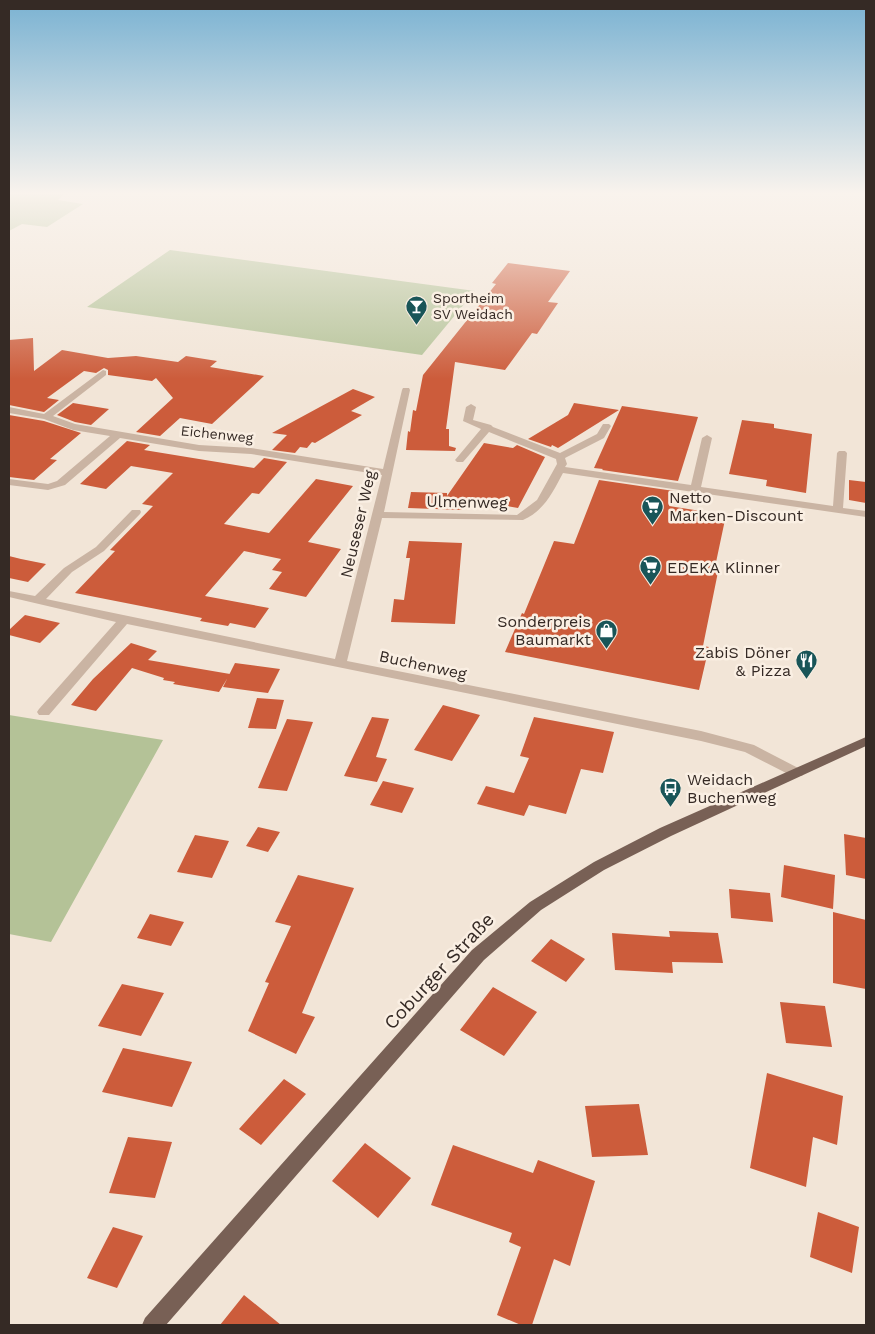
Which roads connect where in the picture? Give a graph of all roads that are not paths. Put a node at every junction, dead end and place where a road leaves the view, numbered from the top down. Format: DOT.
graph roads {
  1 [pos="103,373"];
  2 [pos="406,390"];
  3 [pos="471,407"];
  4 [pos="9,410"];
  5 [pos="46,417"];
  6 [pos="606,426"];
  7 [pos="488,427"];
  8 [pos="117,435"];
  9 [pos="707,438"];
  10 [pos="842,453"];
  11 [pos="560,458"];
  12 [pos="460,460"];
  13 [pos="559,470"];
  14 [pos="387,473"];
  15 [pos="9,482"];
  16 [pos="695,489"];
  17 [pos="838,510"];
  18 [pos="136,512"];
  19 [pos="866,514"];
  20 [pos="378,515"];
  21 [pos="9,594"];
  22 [pos="39,599"];
  23 [pos="124,620"];
  24 [pos="340,664"];
  25 [pos="44,712"];
  26 [pos="866,741"];
  27 [pos="797,773"];
  28 [pos="152,1325"];
  1 -- 5 [label="street"];
  2 -- 14 [label="street, Neuseser Weg"];
  3 -- 7 [label="street"];
  4 -- 5 [label="street, Eichenweg"];
  5 -- 8 [label="street, Eichenweg"];
  6 -- 11 [label="street"];
  7 -- 11 [label="street"];
  7 -- 12 [label="street"];
  8 -- 14 [label="street, Eichenweg"];
  8 -- 15 [label="street"];
  9 -- 16 [label="street"];
  10 -- 17 [label="street"];
  11 -- 13 [label="street, Ulmenweg"];
  13 -- 16 [label="street"];
  13 -- 20 [label="street, Ulmenweg"];
  14 -- 20 [label="street, Neuseser Weg"];
  16 -- 17 [label="street"];
  17 -- 19 [label="street"];
  18 -- 22 [label="street"];
  20 -- 24 [label="street, Neuseser Weg"];
  21 -- 22 [label="street, Buchenweg"];
  22 -- 23 [label="street, Buchenweg"];
  23 -- 24 [label="street, Buchenweg"];
  23 -- 25 [label="street"];
  24 -- 27 [label="street, Buchenweg"];
  26 -- 27 [label="main road, Coburger Straße"];
  27 -- 28 [label="main road, Coburger Straße"];
}
